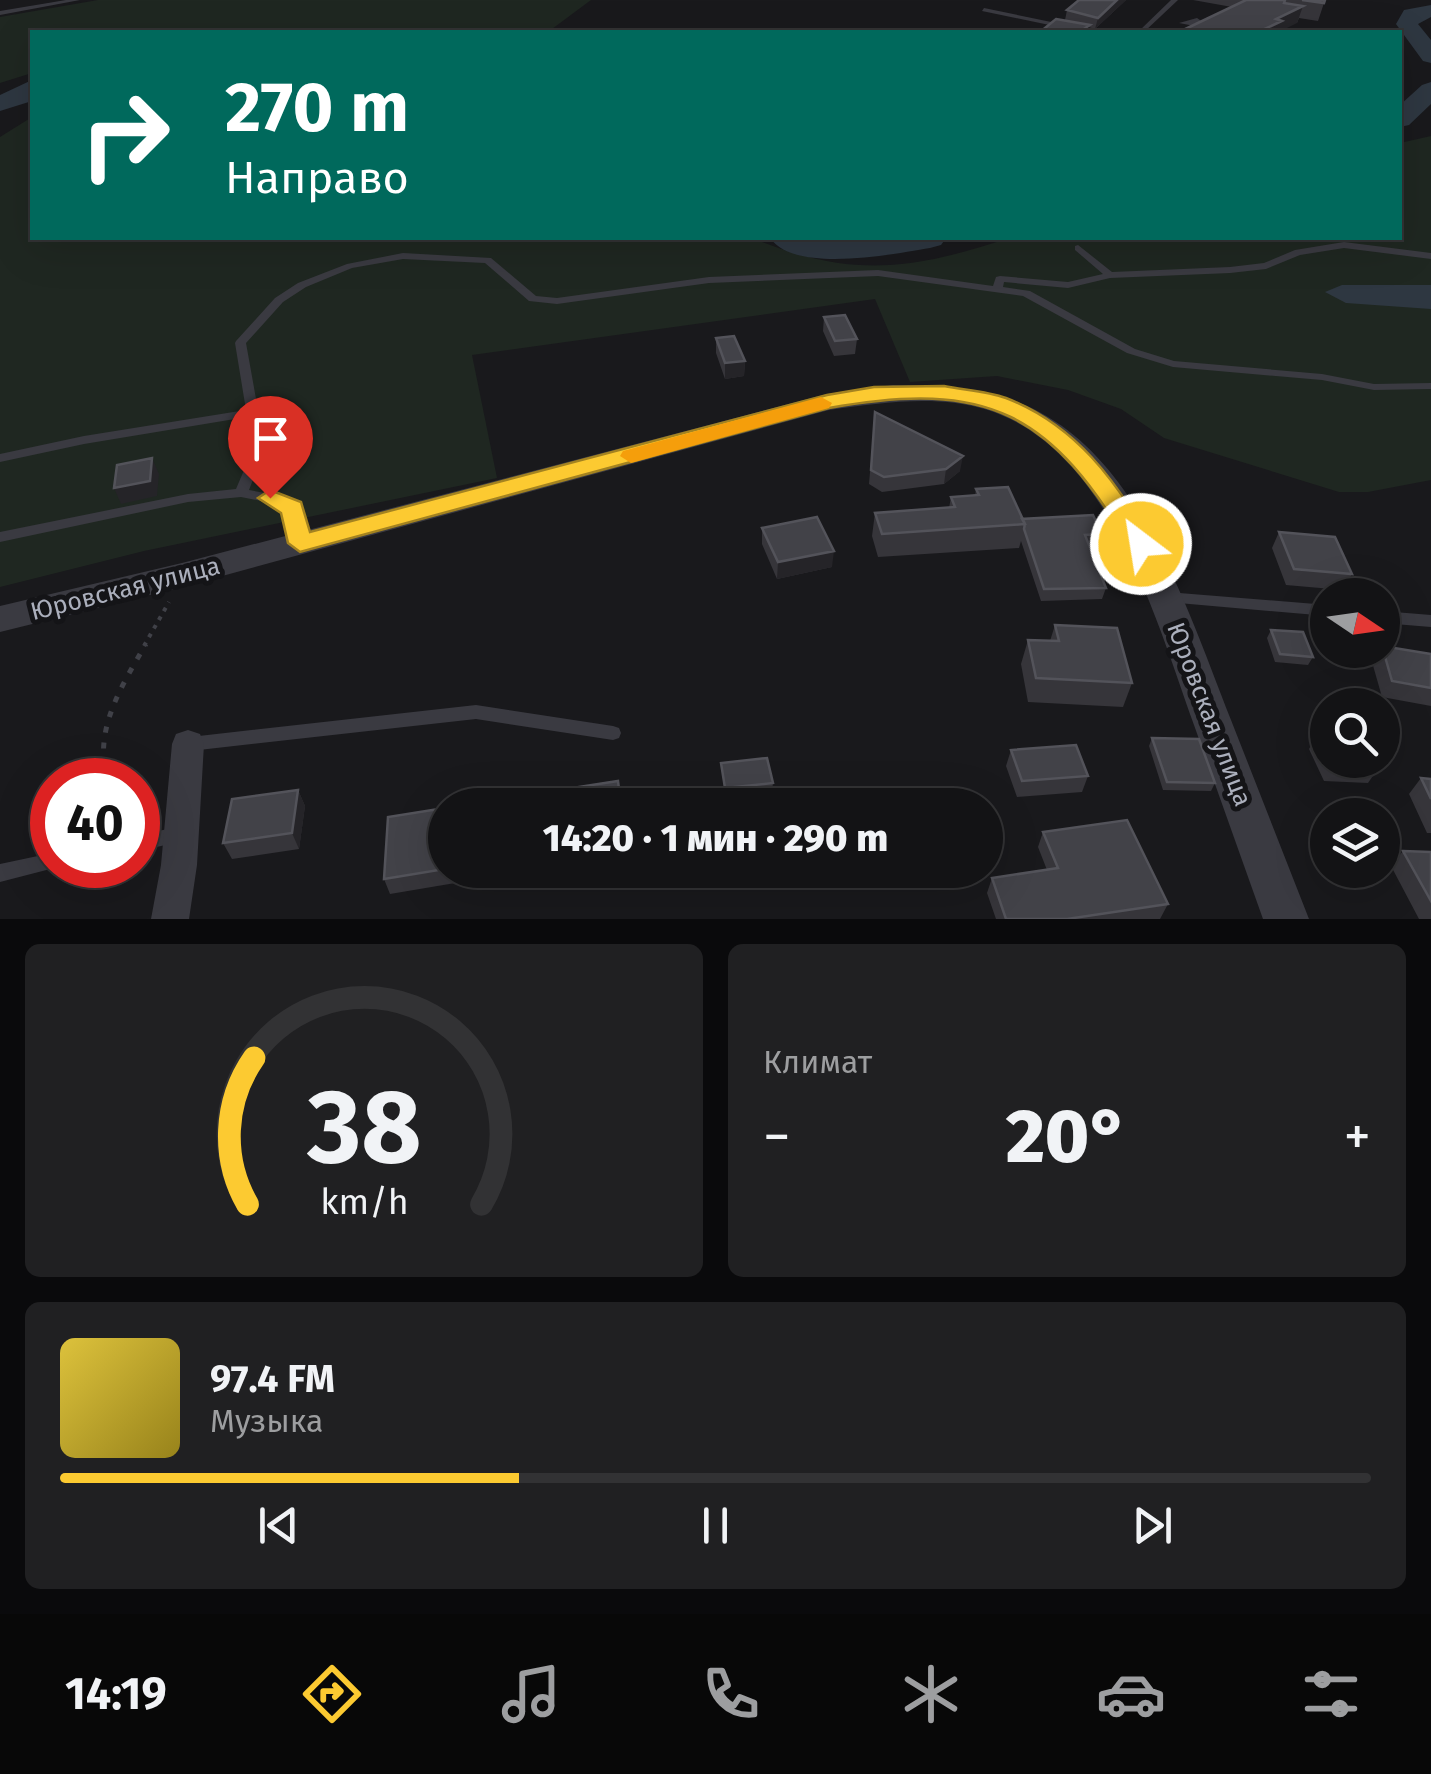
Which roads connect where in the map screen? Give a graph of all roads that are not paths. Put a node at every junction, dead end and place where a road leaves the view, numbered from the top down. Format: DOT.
graph roads {
  1 [pos="78,0"];
  2 [pos="1175,0"];
  3 [pos="984,10"];
  4 [pos="0,13"];
  5 [pos="1158,15"];
  6 [pos="1221,22"];
  7 [pos="1208,28"];
  8 [pos="1080,30"];
  9 [pos="1143,30"];
  10 [pos="1203,30"];
  11 [pos="1078,248"];
  12 [pos="1431,256"];
  13 [pos="1110,275"];
  14 [pos="998,288"];
  15 [pos="1431,386"];
  16 [pos="252,414"];
  17 [pos="0,458"];
  18 [pos="240,493"];
  19 [pos="0,538"];
  20 [pos="300,543"];
  21 [pos="1165,596"];
  22 [pos="1310,609"];
  23 [pos="0,618"];
  24 [pos="1400,618"];
  25 [pos="1431,621"];
  26 [pos="612,733"];
  27 [pos="188,744"];
  28 [pos="181,834"];
  29 [pos="160,838"];
  30 [pos="30,866"];
  31 [pos="0,873"];
  32 [pos="170,919"];
  33 [pos="1286,919"];
  1 -- 4 [label="lane"];
  2 -- 5 [label="lane"];
  3 -- 8 [label="lane"];
  5 -- 7 [label="lane"];
  5 -- 9 [label="lane"];
  6 -- 7 [label="lane"];
  7 -- 10 [label="lane"];
  11 -- 13 [label="lane"];
  12 -- 13 [label="lane"];
  13 -- 14 [label="lane"];
  14 -- 15 [label="lane"];
  14 -- 16 [label="lane"];
  16 -- 17 [label="lane"];
  16 -- 18 [label="lane"];
  18 -- 19 [label="lane"];
  18 -- 20 [label="lane"];
  20 -- 21 [label="street, Юровская улица"];
  20 -- 23 [label="street, Юровская улица"];
  21 -- 22 [label="lane"];
  21 -- 33 [label="street, Юровская улица"];
  24 -- 25 [label="lane"];
  26 -- 27 [label="lane"];
  27 -- 28 [label="street"];
  28 -- 29 [label="lane"];
  28 -- 32 [label="street"];
  30 -- 31 [label="lane"];
}
